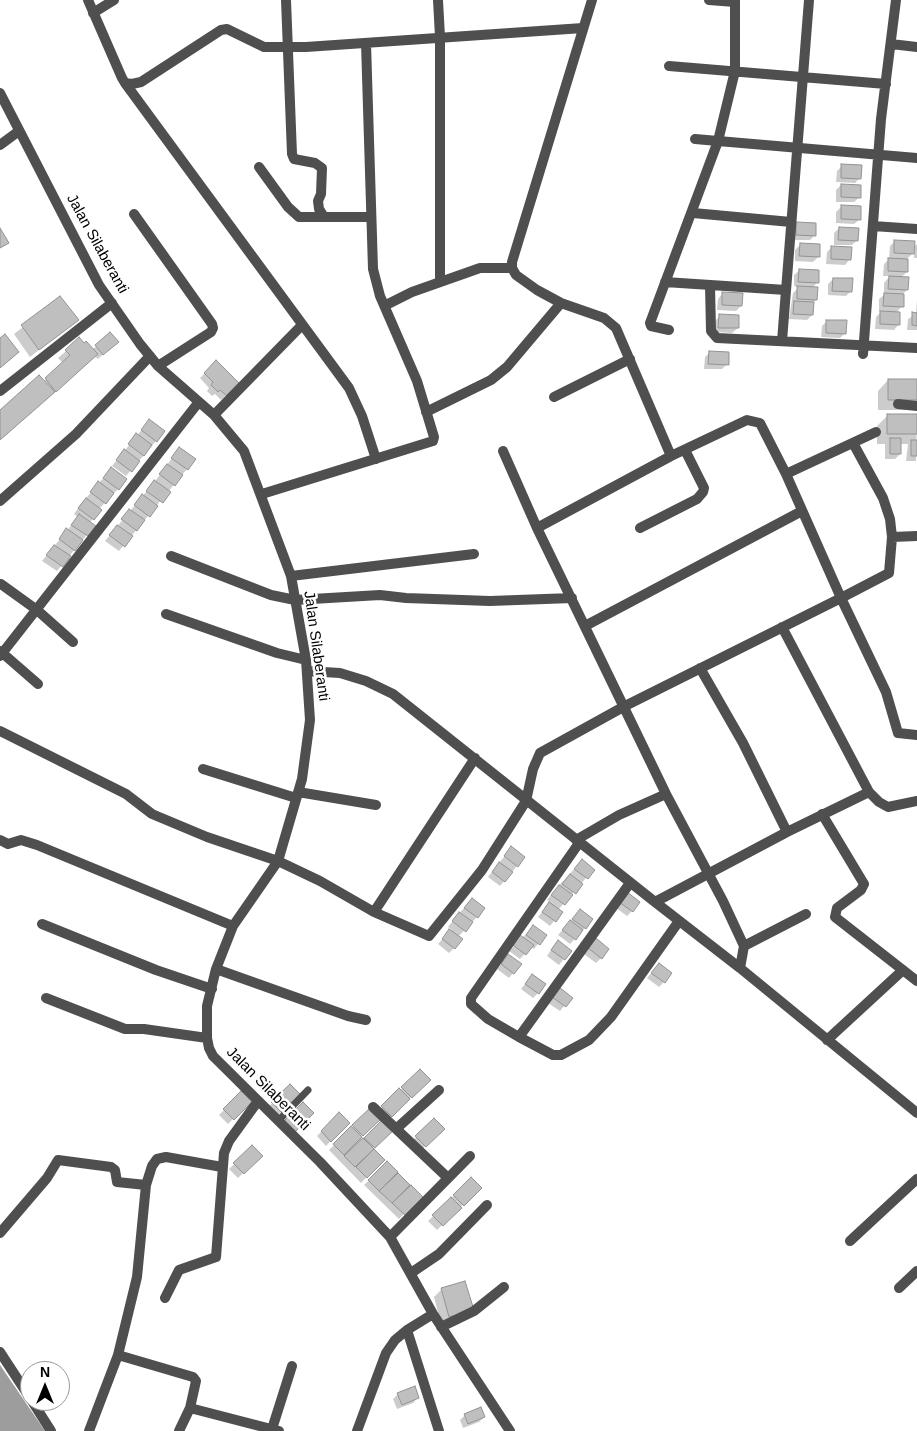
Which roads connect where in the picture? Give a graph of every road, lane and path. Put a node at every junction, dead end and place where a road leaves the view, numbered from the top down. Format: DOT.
graph roads {
  1 [pos="88,0"];
  2 [pos="114,0"];
  3 [pos="286,0"];
  4 [pos="438,0"];
  5 [pos="592,0"];
  6 [pos="709,0"];
  7 [pos="809,0"];
  8 [pos="896,0"];
  9 [pos="735,1"];
  10 [pos="93,13"];
  11 [pos="583,28"];
  12 [pos="440,37"];
  13 [pos="366,43"];
  14 [pos="891,44"];
  15 [pos="288,47"];
  16 [pos="917,47"];
  17 [pos="669,66"];
  18 [pos="735,71"];
  19 [pos="803,76"];
  20 [pos="125,83"];
  21 [pos="886,84"];
  22 [pos="0,93"];
  23 [pos="19,130"];
  24 [pos="696,139"];
  25 [pos="718,141"];
  26 [pos="0,145"];
  27 [pos="797,149"];
  28 [pos="878,155"];
  29 [pos="917,158"];
  30 [pos="259,166"];
  31 [pos="692,213"];
  32 [pos="134,214"];
  33 [pos="324,217"];
  34 [pos="371,217"];
  35 [pos="791,222"];
  36 [pos="873,226"];
  37 [pos="917,229"];
  38 [pos="512,268"];
  39 [pos="440,282"];
  40 [pos="666,282"];
  41 [pos="710,285"];
  42 [pos="786,290"];
  43 [pos="112,303"];
  44 [pos="561,303"];
  45 [pos="386,305"];
  46 [pos="302,325"];
  47 [pos="669,330"];
  48 [pos="782,341"];
  49 [pos="917,348"];
  50 [pos="863,350"];
  51 [pos="150,356"];
  52 [pos="630,358"];
  53 [pos="158,366"];
  54 [pos="0,391"];
  55 [pos="554,397"];
  56 [pos="198,403"];
  57 [pos="898,404"];
  58 [pos="917,406"];
  59 [pos="426,412"];
  60 [pos="214,415"];
  61 [pos="876,432"];
  62 [pos="853,443"];
  63 [pos="685,450"];
  64 [pos="503,451"];
  65 [pos="671,456"];
  66 [pos="376,459"];
  67 [pos="786,474"];
  68 [pos="262,494"];
  69 [pos="0,501"];
  70 [pos="802,511"];
  71 [pos="537,528"];
  72 [pos="640,528"];
  73 [pos="917,536"];
  74 [pos="892,537"];
  75 [pos="474,554"];
  76 [pos="171,556"];
  77 [pos="291,576"];
  78 [pos="1,584"];
  79 [pos="572,598"];
  80 [pos="841,598"];
  81 [pos="296,600"];
  82 [pos="37,610"];
  83 [pos="166,614"];
  84 [pos="585,626"];
  85 [pos="782,627"];
  86 [pos="73,642"];
  87 [pos="1,654"];
  88 [pos="306,666"];
  89 [pos="700,668"];
  90 [pos="38,684"];
  91 [pos="625,706"];
  92 [pos="0,731"];
  93 [pos="917,735"];
  94 [pos="475,758"];
  95 [pos="203,768"];
  96 [pos="869,792"];
  97 [pos="666,794"];
  98 [pos="297,795"];
  99 [pos="526,801"];
  100 [pos="917,801"];
  101 [pos="376,805"];
  102 [pos="822,814"];
  103 [pos="787,832"];
  104 [pos="0,840"];
  105 [pos="578,842"];
  106 [pos="278,861"];
  107 [pos="708,873"];
  108 [pos="630,883"];
  109 [pos="655,902"];
  110 [pos="374,912"];
  111 [pos="806,914"];
  112 [pos="679,921"];
  113 [pos="42,924"];
  114 [pos="233,926"];
  115 [pos="744,946"];
  116 [pos="216,968"];
  117 [pos="740,968"];
  118 [pos="902,970"];
  119 [pos="917,980"];
  120 [pos="212,989"];
  121 [pos="46,998"];
  122 [pos="366,1020"];
  123 [pos="519,1037"];
  124 [pos="207,1038"];
  125 [pos="827,1040"];
  126 [pos="308,1090"];
  127 [pos="439,1090"];
  128 [pos="258,1101"];
  129 [pos="373,1107"];
  130 [pos="917,1113"];
  131 [pos="278,1121"];
  132 [pos="396,1129"];
  133 [pos="470,1156"];
  134 [pos="222,1168"];
  135 [pos="448,1178"];
  136 [pos="917,1179"];
  137 [pos="146,1185"];
  138 [pos="487,1205"];
  139 [pos="0,1233"];
  140 [pos="390,1237"];
  141 [pos="850,1241"];
  142 [pos="917,1271"];
  143 [pos="411,1273"];
  144 [pos="504,1287"];
  145 [pos="899,1288"];
  146 [pos="165,1298"];
  147 [pos="433,1314"];
  148 [pos="441,1327"];
  149 [pos="407,1330"];
  150 [pos="0,1352"];
  151 [pos="118,1355"];
  152 [pos="292,1366"];
  153 [pos="20,1383"];
  154 [pos="190,1408"];
  155 [pos="38,1411"];
  156 [pos="276,1430"];
  157 [pos="51,1431"];
  158 [pos="89,1431"];
  159 [pos="179,1431"];
  160 [pos="358,1431"];
  161 [pos="439,1431"];
  162 [pos="510,1431"];
  1 -- 10 [label="street"];
  2 -- 10 [label="street"];
  3 -- 15 [label="street"];
  4 -- 12 [label="street"];
  5 -- 11 [label="street"];
  6 -- 9 [label="street"];
  7 -- 19 [label="street"];
  8 -- 14 [label="street"];
  9 -- 18 [label="street"];
  10 -- 20 [label="street"];
  11 -- 12 [label="street"];
  11 -- 38 [label="street"];
  12 -- 13 [label="street"];
  12 -- 39 [label="street"];
  13 -- 15 [label="street"];
  13 -- 34 [label="street"];
  14 -- 16 [label="street"];
  14 -- 21 [label="street"];
  15 -- 20 [label="street"];
  15 -- 33 [label="street"];
  17 -- 18 [label="street"];
  18 -- 19 [label="street"];
  18 -- 25 [label="street"];
  19 -- 21 [label="street"];
  19 -- 27 [label="street"];
  20 -- 46 [label="street"];
  21 -- 28 [label="street"];
  22 -- 23 [label="street, Jalan Silaberanti"];
  23 -- 26 [label="street"];
  23 -- 43 [label="street, Jalan Silaberanti"];
  24 -- 25 [label="street"];
  25 -- 27 [label="street"];
  25 -- 31 [label="street"];
  27 -- 28 [label="street"];
  27 -- 35 [label="street"];
  28 -- 29 [label="street"];
  28 -- 36 [label="street"];
  30 -- 33 [label="street"];
  31 -- 35 [label="street"];
  31 -- 40 [label="street"];
  32 -- 53 [label="street"];
  33 -- 34 [label="street"];
  34 -- 45 [label="street"];
  35 -- 42 [label="street"];
  36 -- 37 [label="street"];
  36 -- 50 [label="street"];
  38 -- 39 [label="street"];
  38 -- 44 [label="street"];
  39 -- 45 [label="street"];
  40 -- 41 [label="street"];
  40 -- 47 [label="street"];
  41 -- 42 [label="street"];
  41 -- 48 [label="street"];
  42 -- 48 [label="street"];
  43 -- 51 [label="street, Jalan Silaberanti"];
  43 -- 54 [label="street"];
  44 -- 52 [label="street"];
  44 -- 59 [label="street"];
  45 -- 59 [label="street"];
  46 -- 60 [label="street"];
  46 -- 66 [label="street"];
  48 -- 50 [label="street"];
  49 -- 50 [label="street"];
  51 -- 53 [label="street, Jalan Silaberanti"];
  51 -- 69 [label="street"];
  52 -- 55 [label="street"];
  52 -- 65 [label="street"];
  53 -- 56 [label="street, Jalan Silaberanti"];
  56 -- 60 [label="street, Jalan Silaberanti"];
  56 -- 82 [label="street"];
  57 -- 58 [label="street"];
  59 -- 66 [label="street"];
  60 -- 68 [label="street, Jalan Silaberanti"];
  61 -- 62 [label="street"];
  62 -- 67 [label="street"];
  62 -- 74 [label="street"];
  63 -- 65 [label="street"];
  63 -- 67 [label="street"];
  63 -- 72 [label="street"];
  64 -- 71 [label="street"];
  65 -- 71 [label="street"];
  66 -- 68 [label="street"];
  67 -- 70 [label="street"];
  68 -- 77 [label="street, Jalan Silaberanti"];
  70 -- 80 [label="street"];
  70 -- 84 [label="street"];
  71 -- 79 [label="street"];
  73 -- 74 [label="street"];
  74 -- 80 [label="street"];
  75 -- 77 [label="street"];
  76 -- 81 [label="street"];
  77 -- 81 [label="street, Jalan Silaberanti"];
  78 -- 82 [label="street"];
  79 -- 81 [label="street"];
  79 -- 84 [label="street"];
  80 -- 85 [label="street"];
  80 -- 93 [label="street"];
  81 -- 88 [label="street, Jalan Silaberanti"];
  82 -- 86 [label="street"];
  82 -- 87 [label="street"];
  83 -- 88 [label="street"];
  84 -- 91 [label="street"];
  85 -- 89 [label="street"];
  85 -- 96 [label="street"];
  87 -- 90 [label="street"];
  88 -- 94 [label="street"];
  88 -- 98 [label="street, Jalan Silaberanti"];
  89 -- 91 [label="street"];
  89 -- 103 [label="street"];
  91 -- 97 [label="street"];
  91 -- 99 [label="street"];
  92 -- 106 [label="street"];
  94 -- 99 [label="street"];
  94 -- 110 [label="street"];
  95 -- 98 [label="street"];
  96 -- 100 [label="street"];
  96 -- 102 [label="street"];
  97 -- 105 [label="street"];
  97 -- 107 [label="street"];
  98 -- 101 [label="street"];
  98 -- 106 [label="street, Jalan Silaberanti"];
  99 -- 105 [label="street"];
  99 -- 110 [label="street"];
  102 -- 103 [label="street"];
  102 -- 118 [label="street"];
  103 -- 107 [label="street"];
  104 -- 114 [label="street"];
  105 -- 108 [label="street"];
  105 -- 123 [label="street"];
  106 -- 110 [label="street"];
  106 -- 114 [label="street, Jalan Silaberanti"];
  107 -- 109 [label="street"];
  107 -- 115 [label="street"];
  108 -- 109 [label="street"];
  108 -- 123 [label="street"];
  109 -- 112 [label="street"];
  111 -- 115 [label="street"];
  112 -- 117 [label="street"];
  112 -- 123 [label="street"];
  113 -- 120 [label="street"];
  114 -- 116 [label="street, Jalan Silaberanti"];
  115 -- 117 [label="street"];
  116 -- 120 [label="street, Jalan Silaberanti"];
  116 -- 122 [label="street"];
  117 -- 125 [label="street"];
  118 -- 119 [label="street"];
  118 -- 125 [label="street"];
  120 -- 124 [label="street, Jalan Silaberanti"];
  121 -- 124 [label="street"];
  124 -- 128 [label="street, Jalan Silaberanti"];
  125 -- 130 [label="street"];
  126 -- 131 [label="lane"];
  127 -- 132 [label="street"];
  128 -- 131 [label="street, Jalan Silaberanti"];
  128 -- 134 [label="street"];
  129 -- 132 [label="street"];
  131 -- 140 [label="street, Jalan Silaberanti"];
  132 -- 135 [label="street"];
  133 -- 135 [label="street"];
  134 -- 137 [label="street"];
  134 -- 146 [label="street"];
  135 -- 140 [label="street"];
  136 -- 141 [label="street"];
  137 -- 139 [label="street"];
  137 -- 151 [label="street"];
  138 -- 143 [label="street"];
  140 -- 143 [label="street, Jalan Silaberanti"];
  142 -- 145 [label="street"];
  143 -- 147 [label="street, Jalan Silaberanti"];
  144 -- 148 [label="street"];
  147 -- 148 [label="street, Jalan Silaberanti"];
  147 -- 149 [label="street"];
  148 -- 162 [label="street, Jalan Silaberanti"];
  149 -- 160 [label="street"];
  149 -- 161 [label="street"];
  150 -- 153 [label="street"];
  151 -- 154 [label="street"];
  151 -- 158 [label="street"];
  152 -- 156 [label="street"];
  154 -- 156 [label="street"];
  154 -- 159 [label="street"];
  155 -- 157 [label="street"];
}
